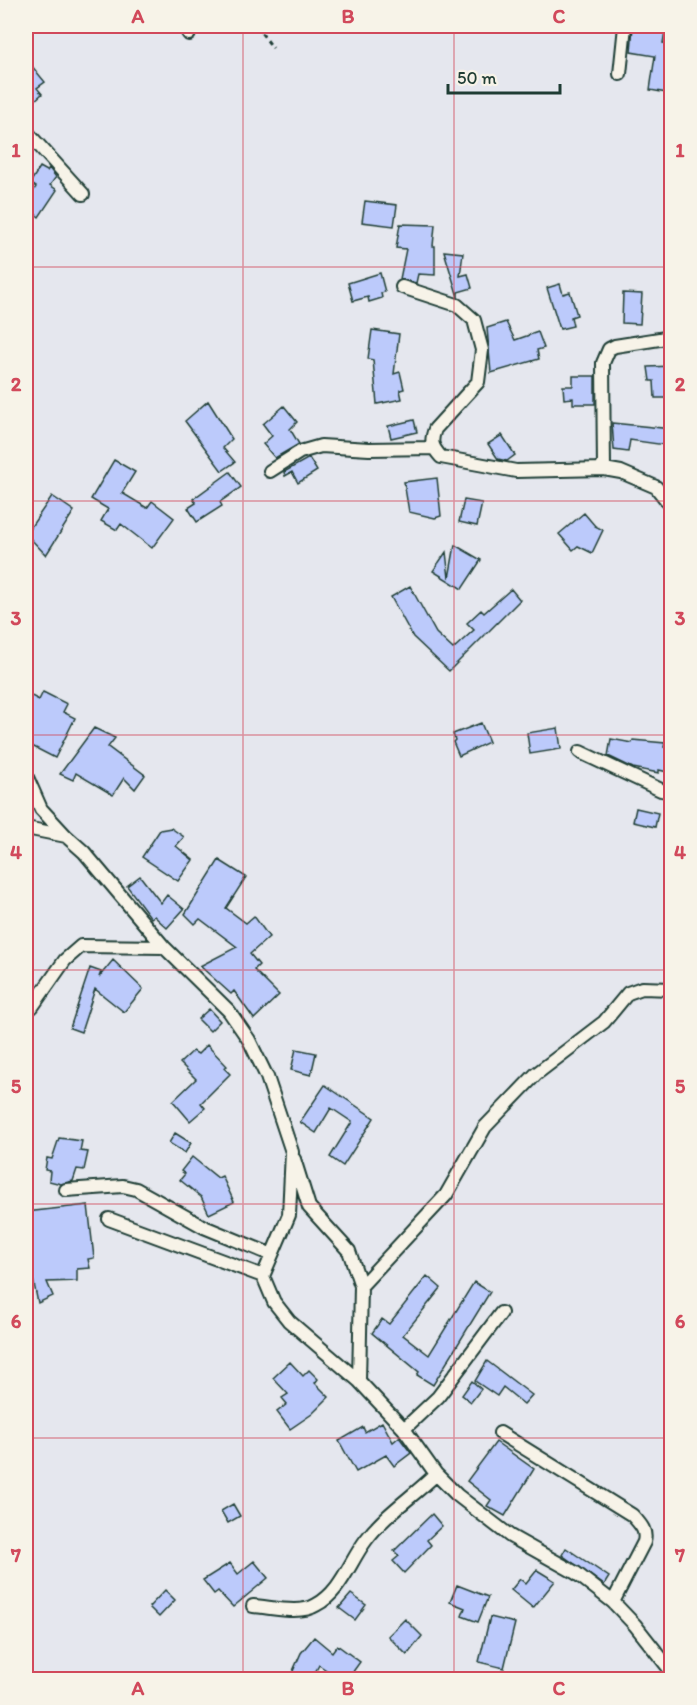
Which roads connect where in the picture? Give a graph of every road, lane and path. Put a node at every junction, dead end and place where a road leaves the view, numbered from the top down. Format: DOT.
graph roads {
  1 [pos="256,26"];
  2 [pos="626,26"];
  3 [pos="273,48"];
  4 [pos="620,74"];
  5 [pos="26,131"];
  6 [pos="83,194"];
  7 [pos="402,287"];
  8 [pos="672,337"];
  9 [pos="433,448"];
  10 [pos="604,469"];
  11 [pos="270,471"];
  12 [pos="672,507"];
  13 [pos="580,752"];
  14 [pos="26,775"];
  15 [pos="672,792"];
  16 [pos="26,828"];
  17 [pos="66,836"];
  18 [pos="164,947"];
  19 [pos="672,989"];
  20 [pos="32,1007"];
  21 [pos="292,1152"];
  22 [pos="66,1190"];
  23 [pos="109,1219"];
  24 [pos="270,1254"];
  25 [pos="263,1276"];
  26 [pos="361,1286"];
  27 [pos="501,1313"];
  28 [pos="359,1381"];
  29 [pos="404,1429"];
  30 [pos="500,1433"];
  31 [pos="436,1474"];
  32 [pos="613,1602"];
  33 [pos="253,1606"];
  34 [pos="672,1672"];
  1 -- 3 [label="path"];
  2 -- 4 [label="street"];
  5 -- 6 [label="street"];
  7 -- 9 [label="street"];
  8 -- 10 [label="street"];
  9 -- 10 [label="street"];
  9 -- 11 [label="street"];
  10 -- 12 [label="street"];
  13 -- 15 [label="street"];
  14 -- 17 [label="street"];
  16 -- 17 [label="street"];
  17 -- 18 [label="street"];
  18 -- 20 [label="street"];
  18 -- 21 [label="street"];
  19 -- 26 [label="street"];
  21 -- 24 [label="street"];
  21 -- 26 [label="street"];
  22 -- 24 [label="street"];
  23 -- 25 [label="street"];
  24 -- 25 [label="street"];
  25 -- 28 [label="street"];
  26 -- 28 [label="street"];
  27 -- 29 [label="street"];
  28 -- 29 [label="street"];
  29 -- 31 [label="street"];
  30 -- 32 [label="street"];
  31 -- 32 [label="street"];
  31 -- 33 [label="street"];
  32 -- 34 [label="street"];
}
